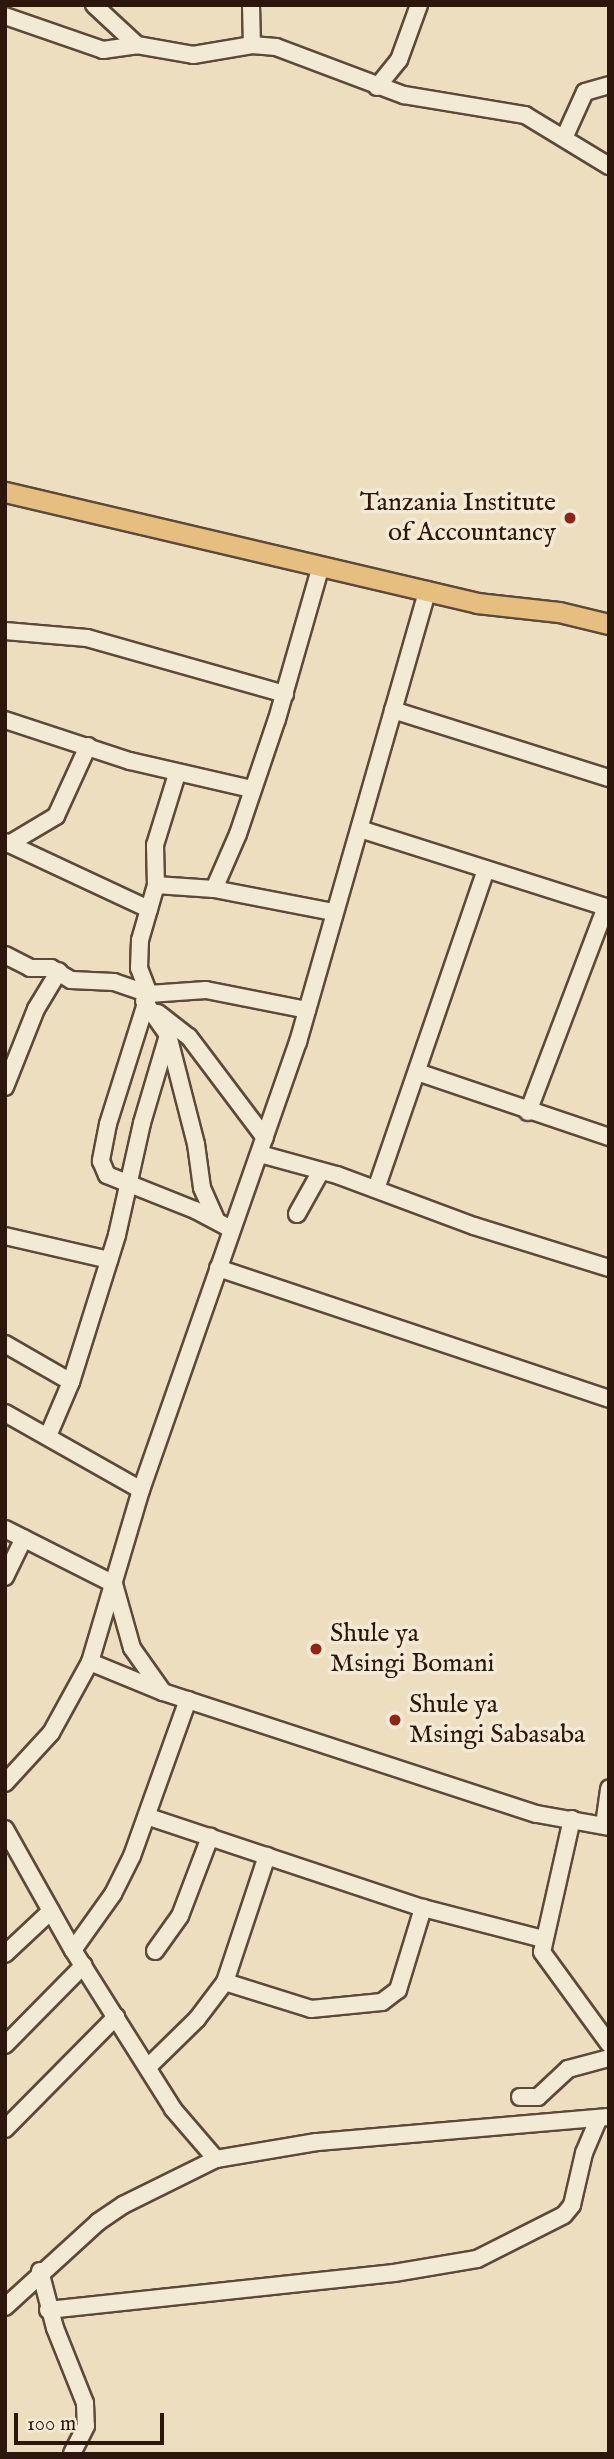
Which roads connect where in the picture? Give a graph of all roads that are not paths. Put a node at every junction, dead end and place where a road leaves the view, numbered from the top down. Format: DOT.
graph roads {
  1 [pos="94,5"];
  2 [pos="251,5"];
  3 [pos="419,5"];
  4 [pos="5,16"];
  5 [pos="137,45"];
  6 [pos="252,45"];
  7 [pos="609,85"];
  8 [pos="377,87"];
  9 [pos="565,136"];
  10 [pos="609,166"];
  11 [pos="5,492"];
  12 [pos="321,566"];
  13 [pos="428,590"];
  14 [pos="609,624"];
  15 [pos="5,631"];
  16 [pos="285,694"];
  17 [pos="393,710"];
  18 [pos="5,720"];
  19 [pos="88,746"];
  20 [pos="177,774"];
  21 [pos="609,778"];
  22 [pos="251,789"];
  23 [pos="360,829"];
  24 [pos="7,843"];
  25 [pos="486,869"];
  26 [pos="156,886"];
  27 [pos="214,889"];
  28 [pos="608,908"];
  29 [pos="149,909"];
  30 [pos="334,912"];
  31 [pos="5,955"];
  32 [pos="34,968"];
  33 [pos="139,968"];
  34 [pos="59,971"];
  35 [pos="103,981"];
  36 [pos="148,1001"];
  37 [pos="36,1009"];
  38 [pos="307,1010"];
  39 [pos="168,1034"];
  40 [pos="418,1072"];
  41 [pos="5,1087"];
  42 [pos="528,1112"];
  43 [pos="609,1138"];
  44 [pos="263,1146"];
  45 [pos="321,1171"];
  46 [pos="130,1185"];
  47 [pos="376,1189"];
  48 [pos="297,1214"];
  49 [pos="216,1220"];
  50 [pos="231,1229"];
  51 [pos="5,1236"];
  52 [pos="109,1260"];
  53 [pos="218,1268"];
  54 [pos="609,1268"];
  55 [pos="5,1344"];
  56 [pos="71,1382"];
  57 [pos="609,1399"];
  58 [pos="5,1413"];
  59 [pos="48,1436"];
  60 [pos="141,1490"];
  61 [pos="5,1528"];
  62 [pos="24,1538"];
  63 [pos="5,1577"];
  64 [pos="114,1584"];
  65 [pos="90,1662"];
  66 [pos="163,1692"];
  67 [pos="188,1700"];
  68 [pos="5,1783"];
  69 [pos="609,1788"];
  70 [pos="149,1817"];
  71 [pos="572,1819"];
  72 [pos="606,1826"];
  73 [pos="5,1829"];
  74 [pos="210,1837"];
  75 [pos="267,1856"];
  76 [pos="423,1908"];
  77 [pos="51,1911"];
  78 [pos="543,1939"];
  79 [pos="73,1950"];
  80 [pos="155,1951"];
  81 [pos="5,1954"];
  82 [pos="83,1965"];
  83 [pos="225,1982"];
  84 [pos="116,2017"];
  85 [pos="609,2044"];
  86 [pos="5,2045"];
  87 [pos="609,2058"];
  88 [pos="148,2067"];
  89 [pos="520,2097"];
  90 [pos="604,2117"];
  91 [pos="5,2129"];
  92 [pos="216,2159"];
  93 [pos="40,2271"];
  94 [pos="5,2307"];
  95 [pos="48,2310"];
  96 [pos="72,2454"];
  1 -- 5 [label="street"];
  2 -- 6 [label="street"];
  3 -- 8 [label="street"];
  4 -- 5 [label="street"];
  5 -- 6 [label="street"];
  6 -- 8 [label="street"];
  7 -- 9 [label="street"];
  8 -- 9 [label="street"];
  9 -- 10 [label="street"];
  11 -- 12 [label="main road"];
  12 -- 13 [label="main road"];
  12 -- 16 [label="street"];
  13 -- 14 [label="main road"];
  13 -- 17 [label="street"];
  15 -- 16 [label="street"];
  16 -- 22 [label="street"];
  17 -- 21 [label="street"];
  17 -- 23 [label="street"];
  18 -- 19 [label="street"];
  19 -- 20 [label="street"];
  19 -- 24 [label="street"];
  20 -- 22 [label="street"];
  20 -- 26 [label="street"];
  22 -- 27 [label="street"];
  23 -- 25 [label="street"];
  23 -- 30 [label="street"];
  24 -- 29 [label="street"];
  25 -- 28 [label="street"];
  25 -- 40 [label="street"];
  26 -- 27 [label="street"];
  26 -- 29 [label="street"];
  27 -- 30 [label="street"];
  28 -- 42 [label="street"];
  29 -- 33 [label="street"];
  30 -- 38 [label="street"];
  31 -- 32 [label="street"];
  32 -- 34 [label="street"];
  32 -- 37 [label="street"];
  33 -- 35 [label="street"];
  33 -- 36 [label="street"];
  34 -- 35 [label="street"];
  34 -- 37 [label="street"];
  35 -- 36 [label="street"];
  36 -- 38 [label="street"];
  36 -- 39 [label="street"];
  36 -- 44 [label="street"];
  36 -- 46 [label="street"];
  37 -- 41 [label="street"];
  38 -- 44 [label="street"];
  39 -- 46 [label="street"];
  39 -- 49 [label="street"];
  40 -- 42 [label="street"];
  40 -- 47 [label="street"];
  42 -- 43 [label="street"];
  44 -- 45 [label="street"];
  44 -- 50 [label="street"];
  45 -- 47 [label="street"];
  45 -- 48 [label="street"];
  46 -- 49 [label="street"];
  46 -- 52 [label="street"];
  47 -- 54 [label="street"];
  49 -- 50 [label="street"];
  50 -- 53 [label="street"];
  51 -- 52 [label="street"];
  52 -- 56 [label="street"];
  53 -- 57 [label="street"];
  53 -- 60 [label="street"];
  55 -- 56 [label="street"];
  56 -- 59 [label="street"];
  58 -- 59 [label="street"];
  59 -- 60 [label="street"];
  60 -- 64 [label="street"];
  61 -- 62 [label="street"];
  62 -- 63 [label="street"];
  62 -- 64 [label="street"];
  64 -- 65 [label="street"];
  64 -- 66 [label="street"];
  65 -- 66 [label="street"];
  65 -- 68 [label="street"];
  66 -- 67 [label="street"];
  67 -- 70 [label="street"];
  67 -- 71 [label="street"];
  69 -- 72 [label="street"];
  70 -- 74 [label="street"];
  70 -- 79 [label="street"];
  71 -- 72 [label="street"];
  71 -- 78 [label="street"];
  73 -- 77 [label="street"];
  74 -- 75 [label="street"];
  74 -- 80 [label="street"];
  75 -- 76 [label="street"];
  75 -- 83 [label="street"];
  76 -- 78 [label="street"];
  76 -- 83 [label="street"];
  77 -- 79 [label="street"];
  77 -- 81 [label="street"];
  78 -- 85 [label="street"];
  79 -- 82 [label="street"];
  82 -- 84 [label="street"];
  82 -- 86 [label="street"];
  83 -- 88 [label="street"];
  84 -- 88 [label="street"];
  84 -- 91 [label="street"];
  87 -- 89 [label="street"];
  88 -- 92 [label="street"];
  90 -- 92 [label="street"];
  90 -- 95 [label="street"];
  92 -- 93 [label="street"];
  93 -- 94 [label="street"];
  93 -- 95 [label="street"];
  95 -- 96 [label="street"];
}
